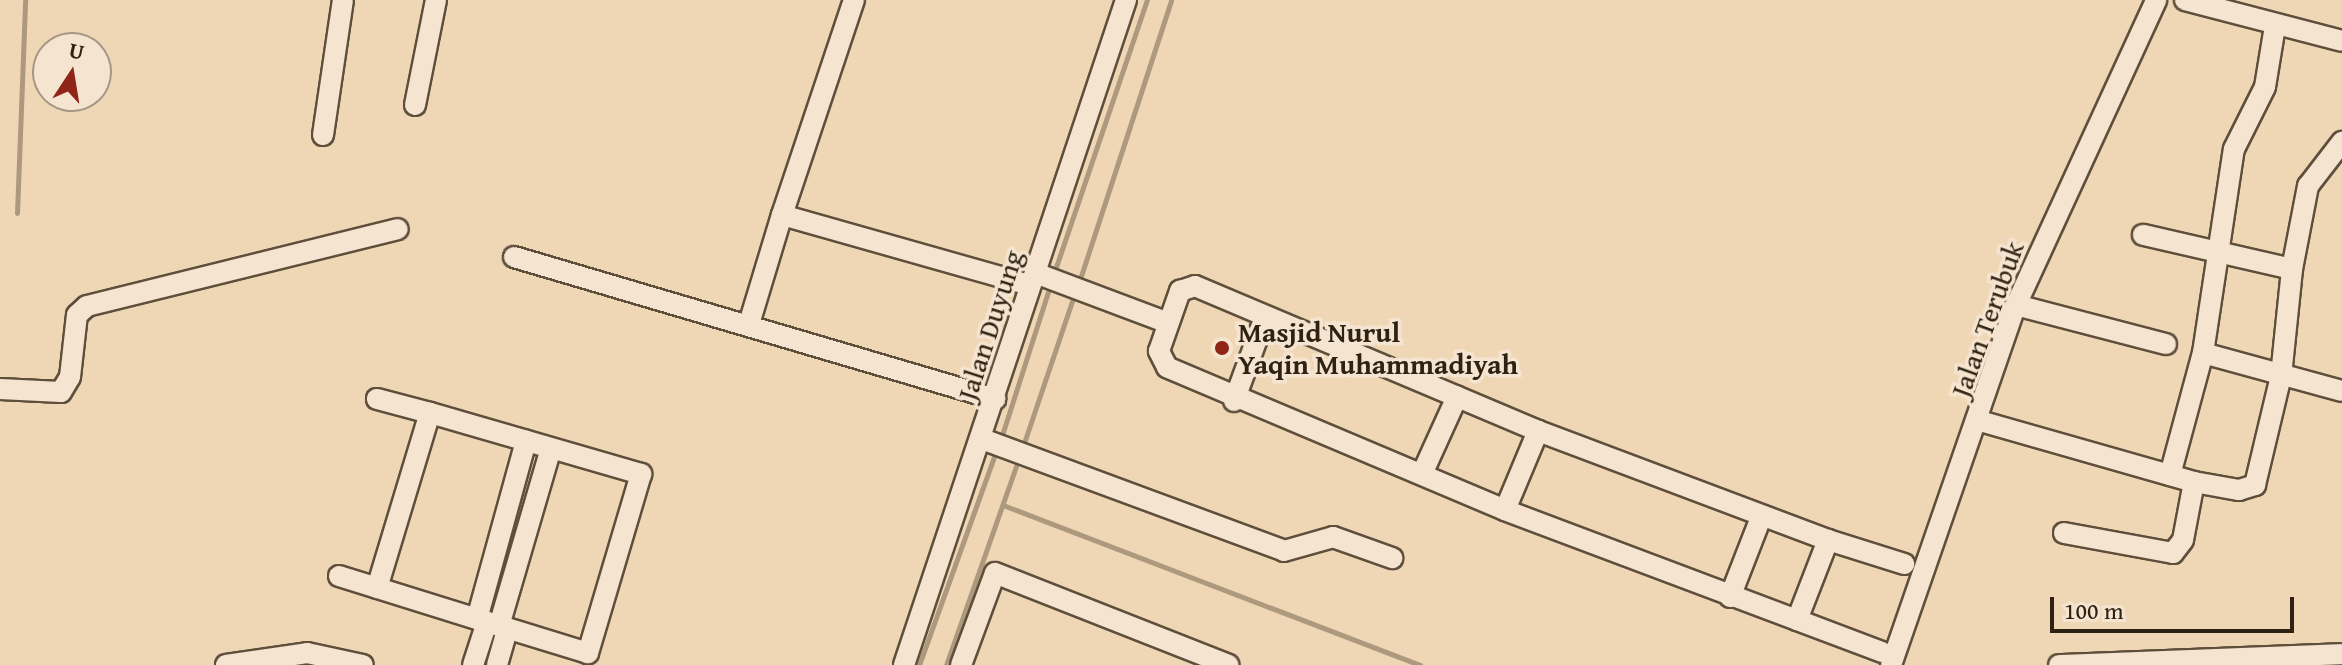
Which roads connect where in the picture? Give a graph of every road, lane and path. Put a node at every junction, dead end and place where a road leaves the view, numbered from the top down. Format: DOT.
graph roads {
  1 [pos="343,0"];
  2 [pos="436,0"];
  3 [pos="854,0"];
  4 [pos="1126,0"];
  5 [pos="2156,0"];
  6 [pos="2185,0"];
  7 [pos="2275,26"];
  8 [pos="2342,41"];
  9 [pos="415,105"];
  10 [pos="323,135"];
  11 [pos="2341,149"];
  12 [pos="782,215"];
  13 [pos="398,229"];
  14 [pos="2143,235"];
  15 [pos="2215,253"];
  16 [pos="514,257"];
  17 [pos="2292,269"];
  18 [pos="1033,279"];
  19 [pos="2016,305"];
  20 [pos="1265,317"];
  21 [pos="1168,323"];
  22 [pos="749,324"];
  23 [pos="2166,344"];
  24 [pos="2203,353"];
  25 [pos="2281,376"];
  26 [pos="0,389"];
  27 [pos="2342,391"];
  28 [pos="1457,397"];
  29 [pos="377,399"];
  30 [pos="996,399"];
  31 [pos="1234,401"];
  32 [pos="430,413"];
  33 [pos="1980,421"];
  34 [pos="1538,431"];
  35 [pos="982,439"];
  36 [pos="526,441"];
  37 [pos="551,448"];
  38 [pos="1422,474"];
  39 [pos="2170,475"];
  40 [pos="2194,482"];
  41 [pos="1505,510"];
  42 [pos="1760,520"];
  43 [pos="2064,533"];
  44 [pos="1828,540"];
  45 [pos="1392,558"];
  46 [pos="1904,564"];
  47 [pos="339,576"];
  48 [pos="377,588"];
  49 [pos="1730,597"];
  50 [pos="1797,620"];
  51 [pos="492,624"];
  52 [pos="2342,654"];
  53 [pos="1895,660"];
  54 [pos="226,665"];
  55 [pos="363,665"];
  56 [pos="473,665"];
  57 [pos="497,665"];
  58 [pos="904,665"];
  59 [pos="961,665"];
  60 [pos="1229,665"];
  61 [pos="2059,665"];
  1 -- 10 [label="street"];
  2 -- 9 [label="street"];
  3 -- 12 [label="street"];
  4 -- 18 [label="street, Jalan Duyung"];
  5 -- 19 [label="street, Jalan Terubuk"];
  6 -- 7 [label="street"];
  7 -- 8 [label="street"];
  7 -- 15 [label="street"];
  11 -- 17 [label="street"];
  12 -- 18 [label="street"];
  12 -- 22 [label="street"];
  13 -- 26 [label="street"];
  14 -- 15 [label="street"];
  15 -- 17 [label="street"];
  15 -- 24 [label="street"];
  16 -- 22 [label="street"];
  17 -- 25 [label="street"];
  18 -- 21 [label="street"];
  18 -- 30 [label="street, Jalan Duyung"];
  19 -- 23 [label="street"];
  19 -- 33 [label="street, Jalan Terubuk"];
  20 -- 21 [label="street"];
  20 -- 28 [label="street"];
  20 -- 31 [label="street"];
  21 -- 31 [label="street"];
  22 -- 30 [label="street"];
  24 -- 25 [label="street"];
  24 -- 39 [label="street"];
  25 -- 27 [label="street"];
  25 -- 40 [label="street"];
  28 -- 34 [label="street"];
  28 -- 38 [label="street"];
  29 -- 32 [label="street"];
  30 -- 35 [label="street, Jalan Duyung"];
  31 -- 38 [label="street"];
  32 -- 36 [label="street"];
  32 -- 48 [label="street"];
  33 -- 39 [label="street"];
  33 -- 53 [label="street, Jalan Terubuk"];
  34 -- 41 [label="street"];
  34 -- 42 [label="street"];
  35 -- 45 [label="street"];
  35 -- 58 [label="street, Jalan Duyung"];
  36 -- 37 [label="street"];
  36 -- 51 [label="street"];
  37 -- 51 [label="street"];
  37 -- 51 [label="street"];
  38 -- 41 [label="street"];
  39 -- 40 [label="street"];
  40 -- 43 [label="street"];
  41 -- 49 [label="street"];
  42 -- 44 [label="street"];
  42 -- 49 [label="street"];
  44 -- 46 [label="street"];
  44 -- 50 [label="street"];
  47 -- 48 [label="street"];
  48 -- 51 [label="street"];
  49 -- 50 [label="street"];
  50 -- 53 [label="street"];
  51 -- 56 [label="street"];
  51 -- 57 [label="street"];
  52 -- 61 [label="street"];
  54 -- 55 [label="street"];
  59 -- 60 [label="street"];
}
